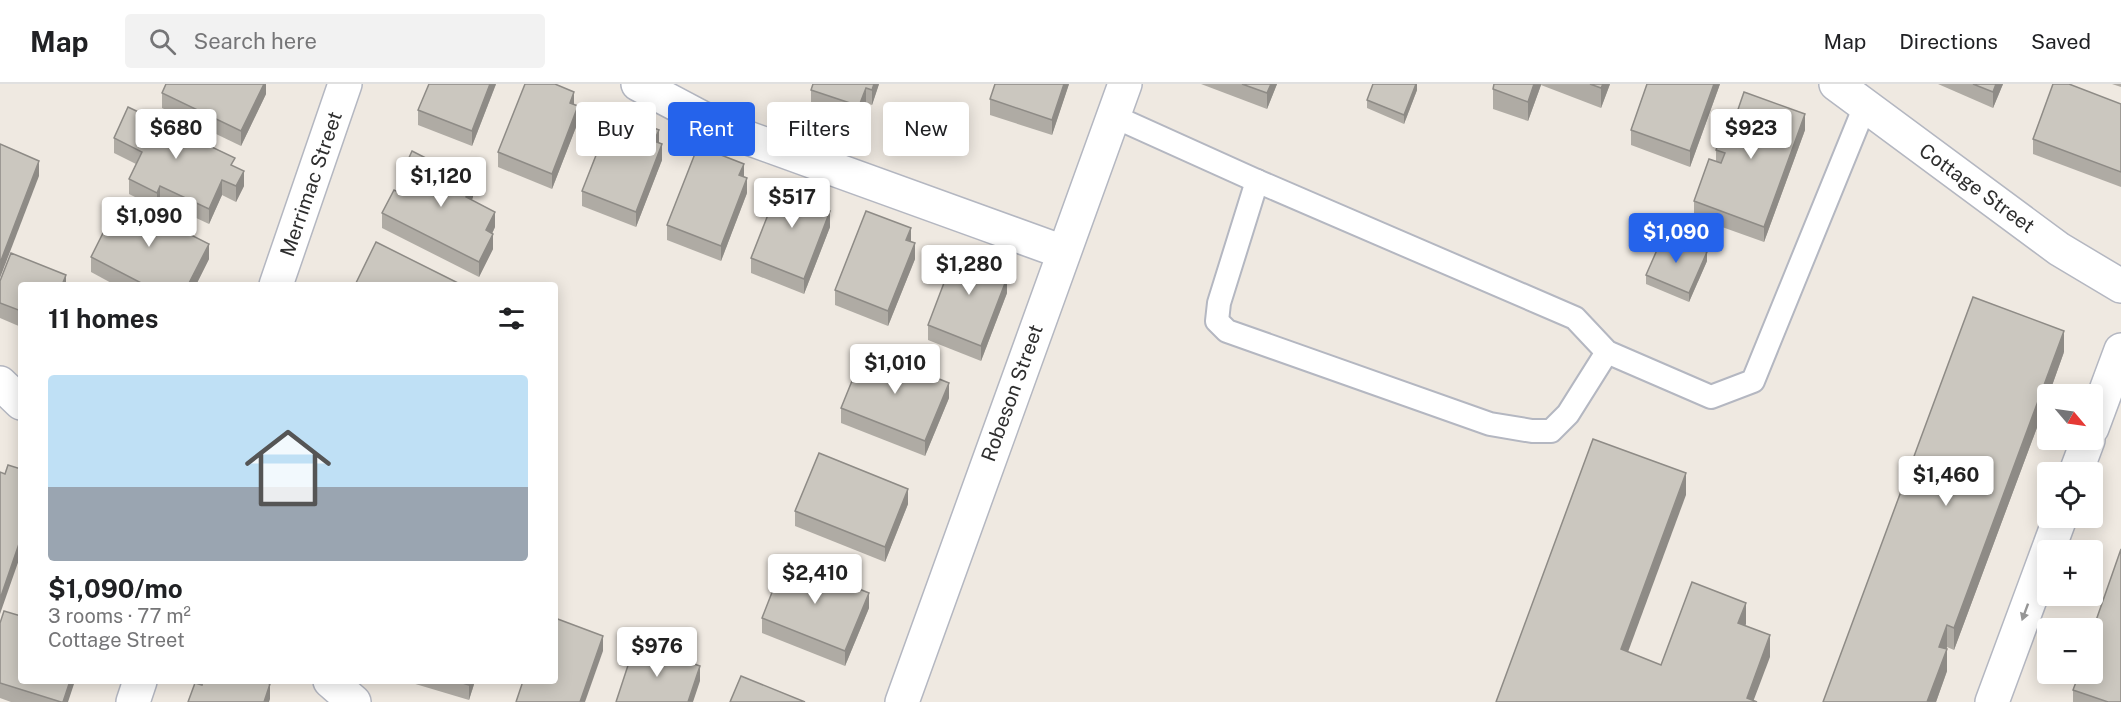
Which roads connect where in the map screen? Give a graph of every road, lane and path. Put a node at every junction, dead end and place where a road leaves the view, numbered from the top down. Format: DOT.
graph roads {
  1 [pos="345,84"];
  2 [pos="638,84"];
  3 [pos="1125,84"];
  4 [pos="1836,84"];
  5 [pos="1865,106"];
  6 [pos="1113,116"];
  7 [pos="1257,181"];
  8 [pos="1063,252"];
  9 [pos="277,282"];
  10 [pos="2121,286"];
  11 [pos="2121,350"];
  12 [pos="1607,352"];
  13 [pos="0,383"];
  14 [pos="2103,398"];
  15 [pos="18,400"];
  16 [pos="2056,528"];
  17 [pos="140,684"];
  18 [pos="333,684"];
  19 [pos="134,702"];
  20 [pos="354,702"];
  21 [pos="902,702"];
  22 [pos="1992,702"];
  1 -- 9 [label="street, Merrimac Street"];
  2 -- 8 [label="street"];
  3 -- 6 [label="street, Robeson Street"];
  4 -- 5 [label="street, Cottage Street"];
  5 -- 10 [label="street, Cottage Street"];
  5 -- 12 [label="lane"];
  6 -- 7 [label="lane"];
  6 -- 8 [label="street, Robeson Street"];
  7 -- 12 [label="lane"];
  7 -- 12 [label="lane"];
  8 -- 21 [label="street, Robeson Street"];
  11 -- 14 [label="street"];
  13 -- 15 [label="street"];
  16 -- 22 [label="street, one-way"];
  17 -- 19 [label="street"];
  18 -- 20 [label="street"];
}
